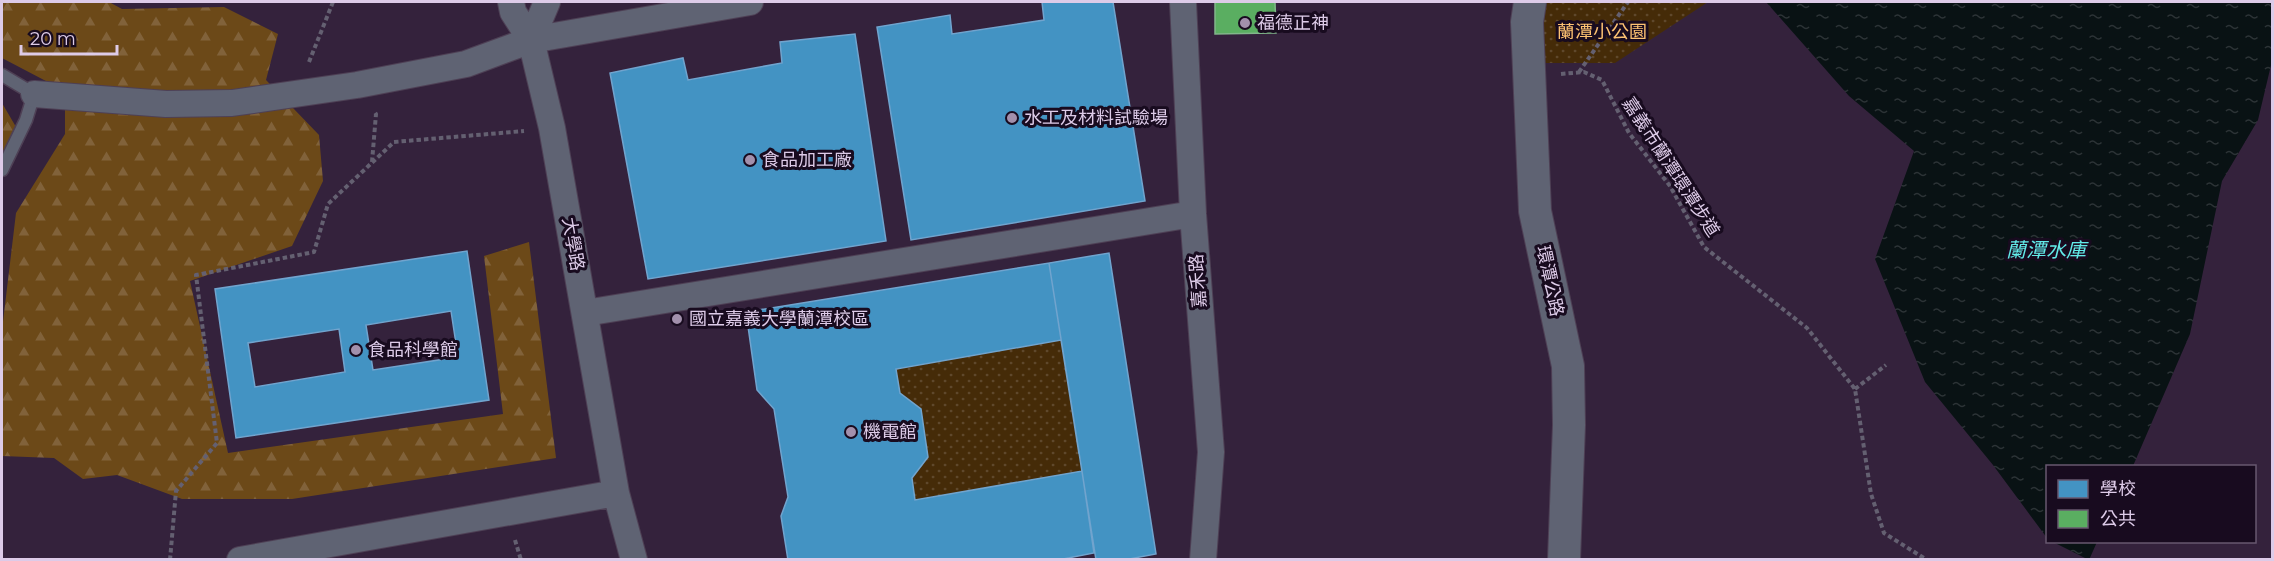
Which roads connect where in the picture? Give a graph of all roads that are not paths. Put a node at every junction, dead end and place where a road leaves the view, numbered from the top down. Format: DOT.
graph roads {
  1 [pos="511,2"];
  2 [pos="547,2"];
  3 [pos="750,2"];
  4 [pos="1183,2"];
  5 [pos="1530,2"];
  6 [pos="531,40"];
  7 [pos="2,75"];
  8 [pos="34,94"];
  9 [pos="2,170"];
  10 [pos="1193,214"];
  11 [pos="585,313"];
  12 [pos="616,493"];
  13 [pos="240,560"];
  14 [pos="634,560"];
  15 [pos="1203,560"];
  16 [pos="1563,560"];
  1 -- 6 [label="street, 大學路"];
  2 -- 6 [label="street"];
  3 -- 6 [label="street"];
  4 -- 10 [label="street, 嘉禾路"];
  5 -- 16 [label="street, 環潭公路"];
  6 -- 8 [label="street"];
  6 -- 11 [label="street, 大學路"];
  7 -- 8 [label="lane"];
  8 -- 9 [label="lane"];
  10 -- 11 [label="street"];
  10 -- 15 [label="street, 嘉禾路"];
  11 -- 12 [label="street, 大學路"];
  12 -- 13 [label="street"];
  12 -- 14 [label="street, 大學路"];
}
